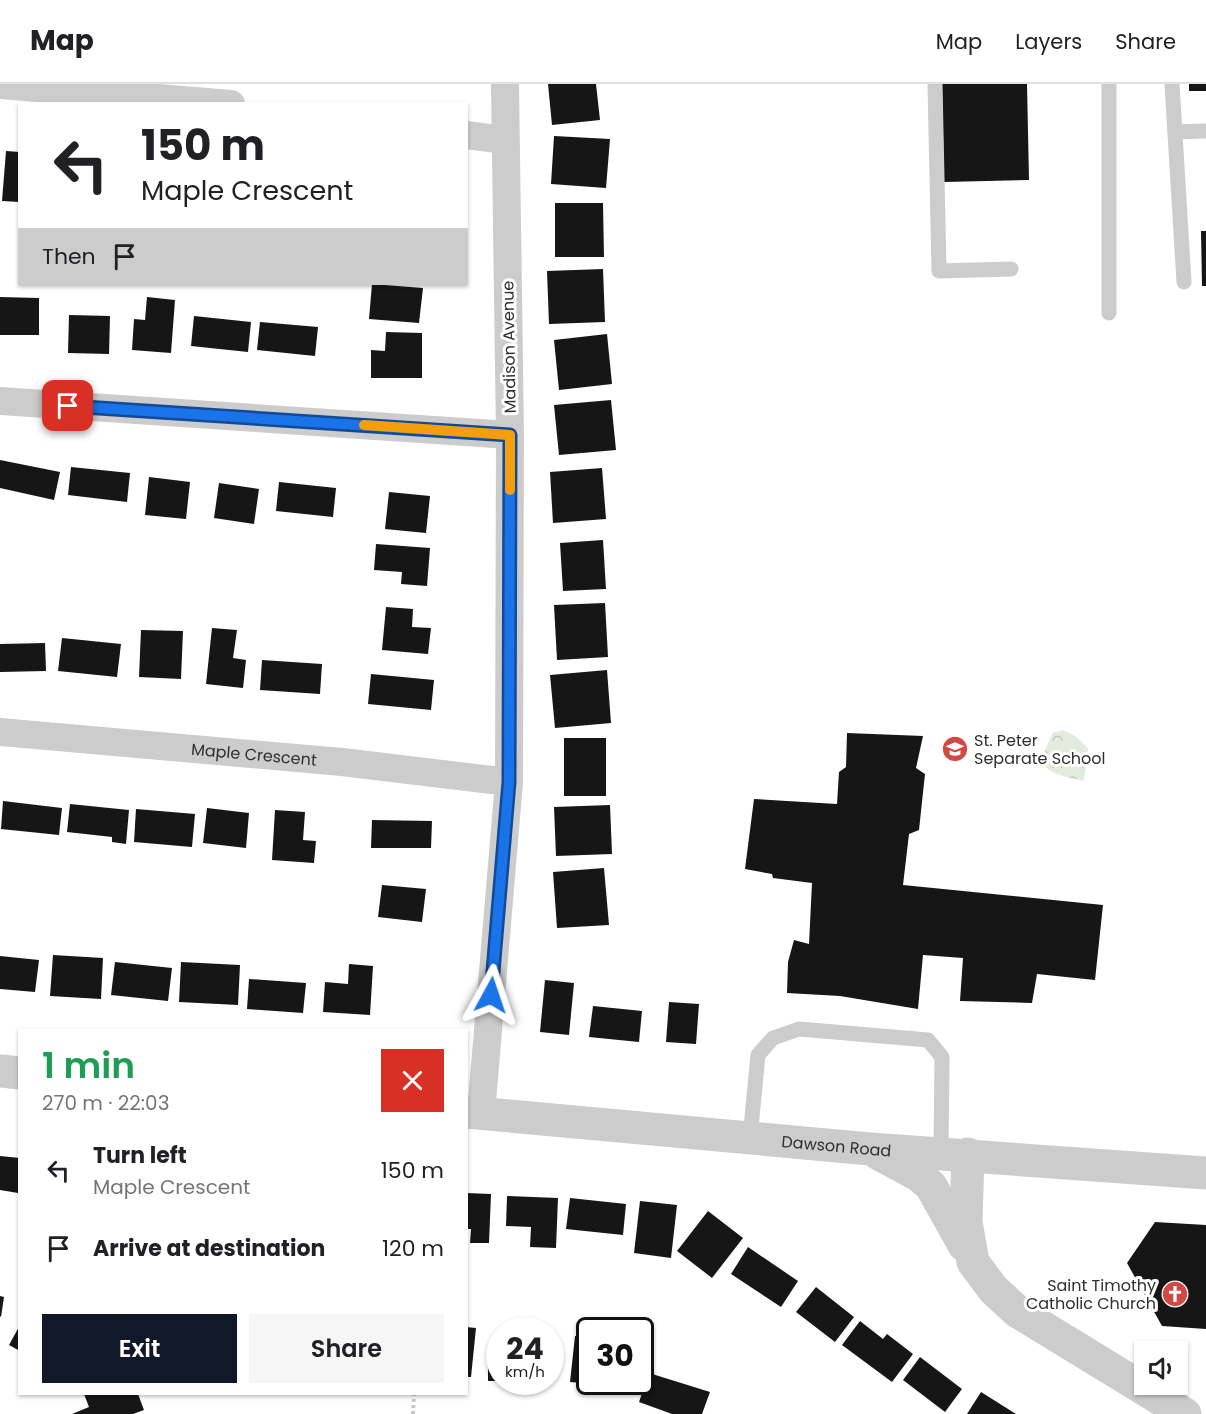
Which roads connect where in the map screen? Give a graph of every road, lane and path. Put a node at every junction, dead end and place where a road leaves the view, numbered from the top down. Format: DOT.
graph roads {
  1 [pos="505,84"];
  2 [pos="935,84"];
  3 [pos="1109,84"];
  4 [pos="1172,84"];
  5 [pos="0,85"];
  6 [pos="207,102"];
  7 [pos="1206,130"];
  8 [pos="1174,132"];
  9 [pos="468,135"];
  10 [pos="506,140"];
  11 [pos="1011,269"];
  12 [pos="1184,282"];
  13 [pos="1109,313"];
  14 [pos="0,401"];
  15 [pos="510,435"];
  16 [pos="0,732"];
  17 [pos="509,782"];
  18 [pos="0,1071"];
  19 [pos="18,1072"];
  20 [pos="474,1112"];
  21 [pos="750,1138"];
  22 [pos="870,1149"];
  23 [pos="955,1154"];
  24 [pos="1206,1173"];
  25 [pos="973,1262"];
  26 [pos="414,1395"];
  27 [pos="413,1414"];
  28 [pos="1185,1414"];
  1 -- 10 [label="street, Madison Avenue"];
  2 -- 11 [label="lane"];
  3 -- 13 [label="lane"];
  4 -- 8 [label="lane"];
  5 -- 6 [label="street"];
  7 -- 8 [label="lane"];
  8 -- 12 [label="lane"];
  9 -- 10 [label="street"];
  10 -- 15 [label="street, Madison Avenue"];
  14 -- 15 [label="street"];
  15 -- 17 [label="street, Madison Avenue"];
  16 -- 17 [label="street, Maple Crescent"];
  17 -- 20 [label="street, Madison Avenue"];
  18 -- 19 [label="street"];
  20 -- 21 [label="street, Dawson Road"];
  21 -- 22 [label="street, Dawson Road"];
  21 -- 23 [label="lane"];
  22 -- 23 [label="street, Dawson Road"];
  22 -- 25 [label="street"];
  23 -- 24 [label="street, Dawson Road"];
  23 -- 25 [label="street"];
  25 -- 28 [label="street"];
  26 -- 27 [label="path"];
}
